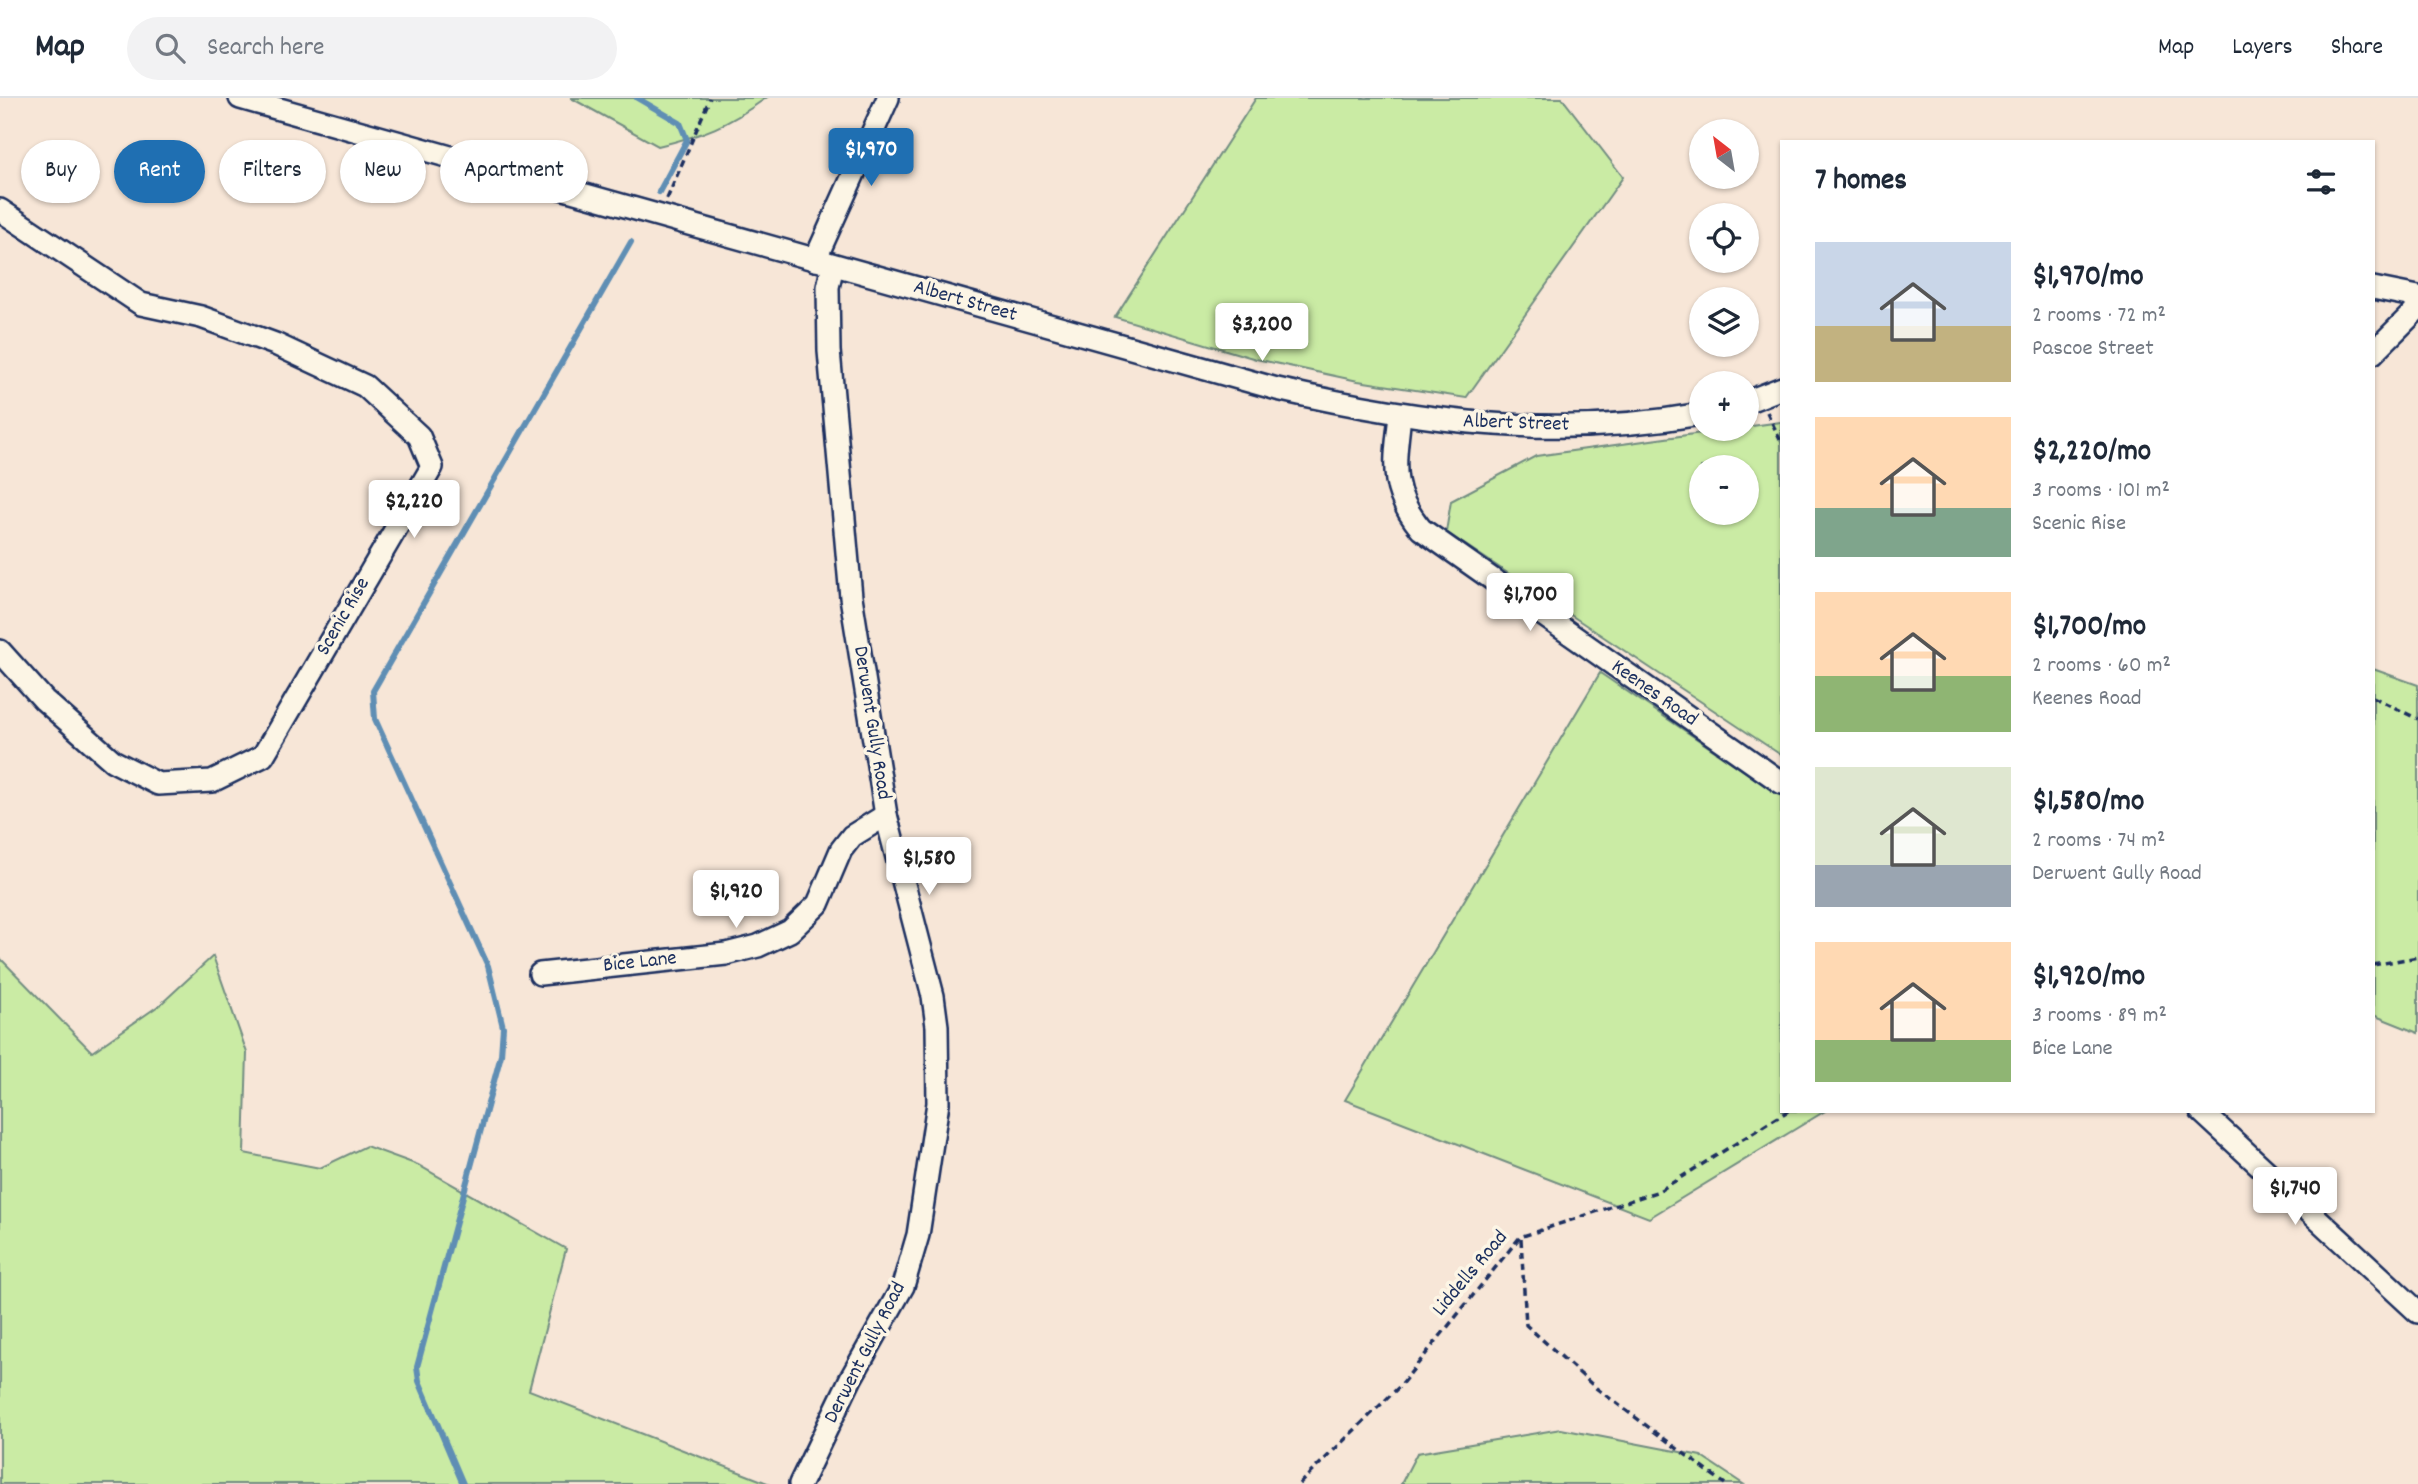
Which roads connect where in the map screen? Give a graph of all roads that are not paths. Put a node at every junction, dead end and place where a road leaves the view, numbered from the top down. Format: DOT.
graph roads {
  1 [pos="240,98"];
  2 [pos="888,98"];
  3 [pos="0,210"];
  4 [pos="824,262"];
  5 [pos="2375,288"];
  6 [pos="2418,297"];
  7 [pos="2418,308"];
  8 [pos="2375,351"];
  9 [pos="1780,389"];
  10 [pos="1759,398"];
  11 [pos="1399,415"];
  12 [pos="1689,416"];
  13 [pos="0,651"];
  14 [pos="1780,782"];
  15 [pos="886,815"];
  16 [pos="540,974"];
  17 [pos="2203,1113"];
  18 [pos="2418,1312"];
  19 [pos="800,1484"];
  1 -- 4 [label="street, Albert Street"];
  2 -- 4 [label="street, Derwent Gully Road"];
  3 -- 13 [label="street, Scenic Rise"];
  4 -- 11 [label="street, Albert Street"];
  4 -- 15 [label="street, Derwent Gully Road"];
  5 -- 6 [label="street"];
  7 -- 8 [label="street"];
  9 -- 10 [label="street"];
  11 -- 12 [label="street, Albert Street"];
  11 -- 14 [label="street, Keenes Road"];
  15 -- 16 [label="street, Bice Lane"];
  15 -- 19 [label="street, Derwent Gully Road"];
  17 -- 18 [label="street"];
}
